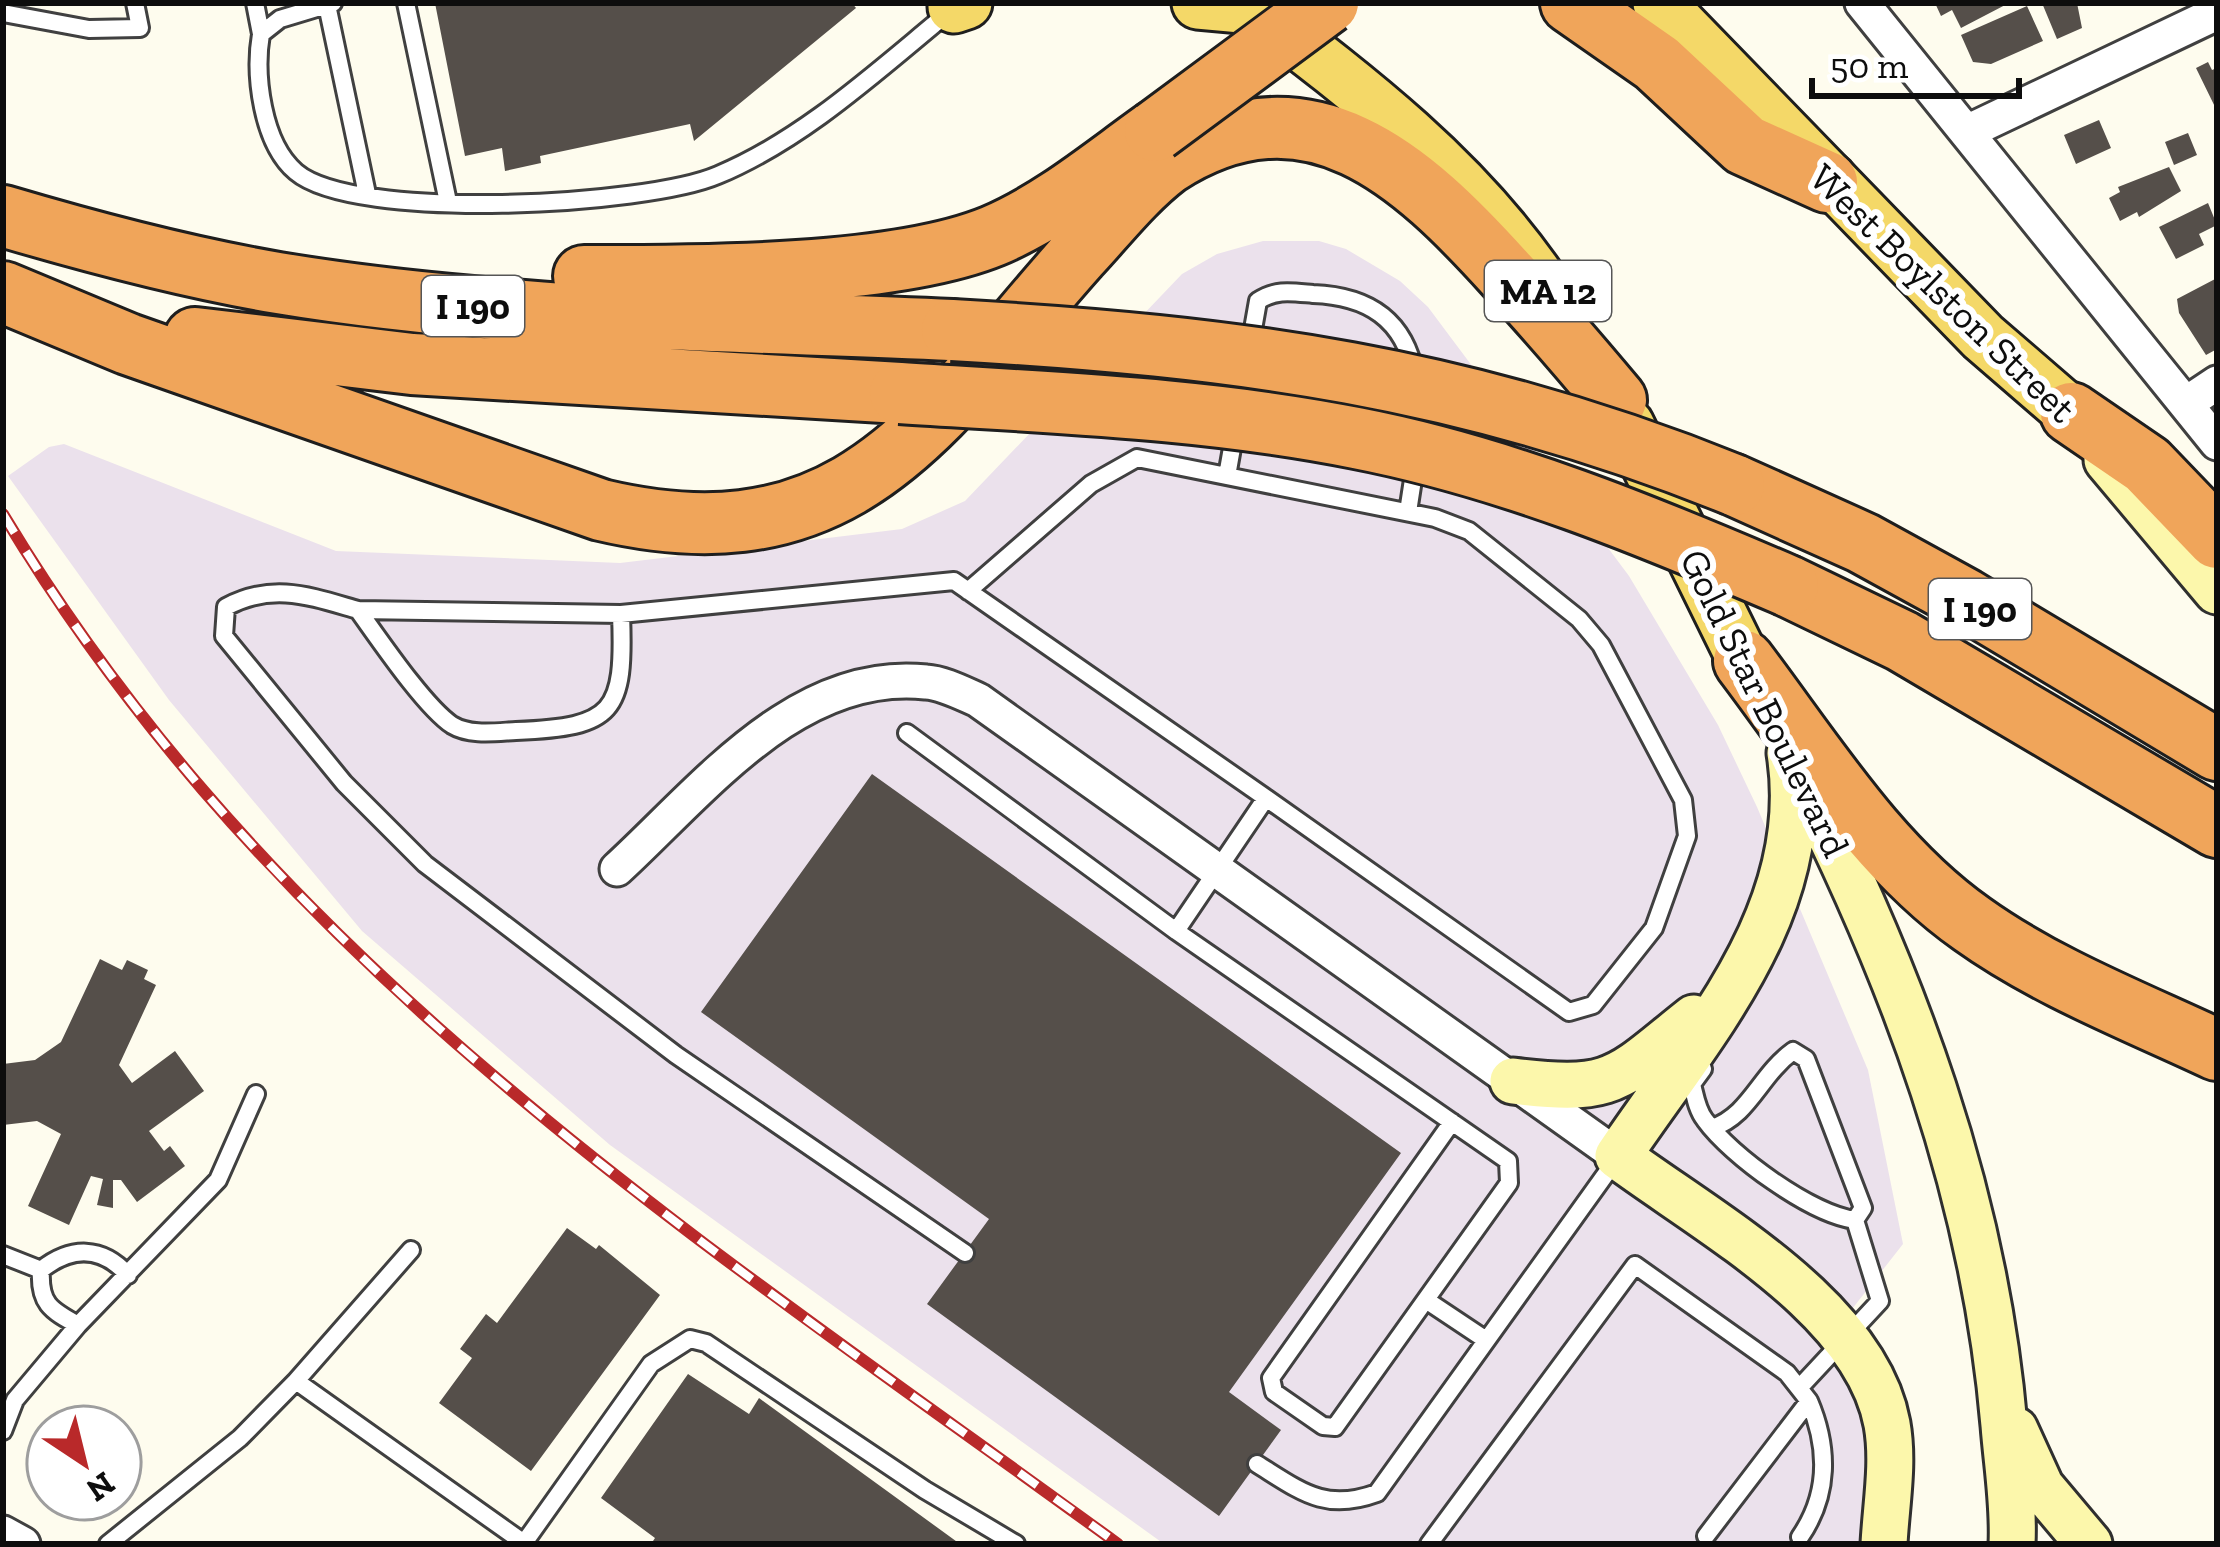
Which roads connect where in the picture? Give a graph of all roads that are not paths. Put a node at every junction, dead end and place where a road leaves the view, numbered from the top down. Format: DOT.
graph roads {
  1 [pos="135,3"];
  2 [pos="255,3"];
  3 [pos="406,3"];
  4 [pos="1198,3"];
  5 [pos="1328,3"];
  6 [pos="1571,3"];
  7 [pos="1659,3"];
  8 [pos="1862,3"];
  9 [pos="330,4"];
  10 [pos="957,4"];
  11 [pos="1250,6"];
  12 [pos="3,13"];
  13 [pos="2217,13"];
  14 [pos="261,34"];
  15 [pos="1967,132"];
  16 [pos="1827,182"];
  17 [pos="367,194"];
  18 [pos="448,202"];
  19 [pos="3,215"];
  20 [pos="265,280"];
  21 [pos="20,298"];
  22 [pos="2217,383"];
  23 [pos="1419,399"];
  24 [pos="1616,400"];
  25 [pos="2187,403"];
  26 [pos="2071,413"];
  27 [pos="2217,442"];
  28 [pos="1419,443"];
  29 [pos="1227,476"];
  30 [pos="1408,512"];
  31 [pos="2217,538"];
  32 [pos="968,591"];
  33 [pos="2217,591"];
  34 [pos="358,610"];
  35 [pos="621,614"];
  36 [pos="1744,662"];
  37 [pos="907,733"];
  38 [pos="2217,750"];
  39 [pos="1790,753"];
  40 [pos="1266,798"];
  41 [pos="2217,827"];
  42 [pos="617,869"];
  43 [pos="1220,872"];
  44 [pos="1176,931"];
  45 [pos="2060,977"];
  46 [pos="1730,990"];
  47 [pos="2217,1034"];
  48 [pos="2217,1050"];
  49 [pos="1513,1081"];
  50 [pos="256,1094"];
  51 [pos="1452,1122"];
  52 [pos="1712,1128"];
  53 [pos="1618,1156"];
  54 [pos="1855,1220"];
  55 [pos="411,1250"];
  56 [pos="965,1253"];
  57 [pos="3,1255"];
  58 [pos="41,1270"];
  59 [pos="128,1275"];
  60 [pos="1426,1300"];
  61 [pos="77,1324"];
  62 [pos="1845,1338"];
  63 [pos="1486,1340"];
  64 [pos="296,1381"];
  65 [pos="2001,1388"];
  66 [pos="1804,1394"];
  67 [pos="3,1432"];
  68 [pos="1257,1464"];
  69 [pos="3,1533"];
  70 [pos="1800,1537"];
  71 [pos="1707,1541"];
  72 [pos="23,1544"];
  73 [pos="107,1544"];
  74 [pos="1016,1544"];
  75 [pos="1429,1544"];
  76 [pos="1884,1544"];
  77 [pos="2012,1544"];
  78 [pos="2090,1544"];
  1 -- 12 [label="lane"];
  2 -- 14 [label="lane"];
  3 -- 18 [label="lane"];
  4 -- 11 [label="main road"];
  5 -- 20 [label="highway, bridge"];
  6 -- 16 [label="highway"];
  7 -- 16 [label="main road, West Boylston Street"];
  8 -- 15 [label="street"];
  9 -- 14 [label="lane"];
  9 -- 17 [label="lane"];
  10 -- 18 [label="lane"];
  11 -- 24 [label="main road, Gold Star Boulevard / MA 12"];
  13 -- 15 [label="street"];
  14 -- 17 [label="lane"];
  15 -- 25 [label="street"];
  16 -- 26 [label="main road, West Boylston Street"];
  17 -- 18 [label="lane"];
  19 -- 20 [label="highway, I 190"];
  20 -- 38 [label="highway, I 190, bridge"];
  21 -- 24 [label="highway"];
  21 -- 41 [label="highway, I 190, bridge"];
  22 -- 25 [label="street"];
  23 -- 29 [label="lane"];
  24 -- 36 [label="main road, Gold Star Boulevard / MA 12"];
  25 -- 27 [label="street"];
  26 -- 31 [label="highway"];
  26 -- 33 [label="main road, West Boylston Street"];
  28 -- 30 [label="lane"];
  29 -- 30 [label="lane"];
  29 -- 32 [label="lane"];
  30 -- 40 [label="lane"];
  32 -- 35 [label="lane"];
  32 -- 40 [label="lane"];
  34 -- 35 [label="lane"];
  34 -- 35 [label="lane"];
  34 -- 56 [label="lane"];
  36 -- 39 [label="main road, Gold Star Boulevard / MA 12"];
  36 -- 45 [label="highway"];
  37 -- 44 [label="lane"];
  39 -- 46 [label="main road"];
  39 -- 65 [label="main road, Gold Star Boulevard / MA 12"];
  40 -- 43 [label="lane"];
  42 -- 43 [label="street"];
  43 -- 44 [label="lane"];
  43 -- 49 [label="street"];
  44 -- 51 [label="lane"];
  45 -- 47 [label="highway"];
  45 -- 48 [label="highway"];
  46 -- 49 [label="main road"];
  46 -- 52 [label="lane"];
  46 -- 53 [label="main road"];
  49 -- 53 [label="street"];
  50 -- 59 [label="lane"];
  51 -- 60 [label="lane"];
  51 -- 60 [label="lane"];
  52 -- 54 [label="lane"];
  52 -- 54 [label="lane"];
  53 -- 62 [label="main road"];
  53 -- 63 [label="lane"];
  54 -- 62 [label="lane"];
  55 -- 64 [label="lane"];
  57 -- 58 [label="lane"];
  58 -- 59 [label="lane"];
  58 -- 61 [label="lane"];
  59 -- 61 [label="lane"];
  60 -- 63 [label="lane"];
  61 -- 67 [label="lane"];
  62 -- 66 [label="lane"];
  62 -- 76 [label="main road"];
  63 -- 68 [label="lane"];
  64 -- 73 [label="lane"];
  64 -- 74 [label="lane"];
  65 -- 77 [label="main road, Gold Star Boulevard / MA 12"];
  65 -- 78 [label="main road"];
  66 -- 70 [label="lane"];
  66 -- 71 [label="lane"];
  66 -- 75 [label="lane"];
  69 -- 72 [label="street"];
}
